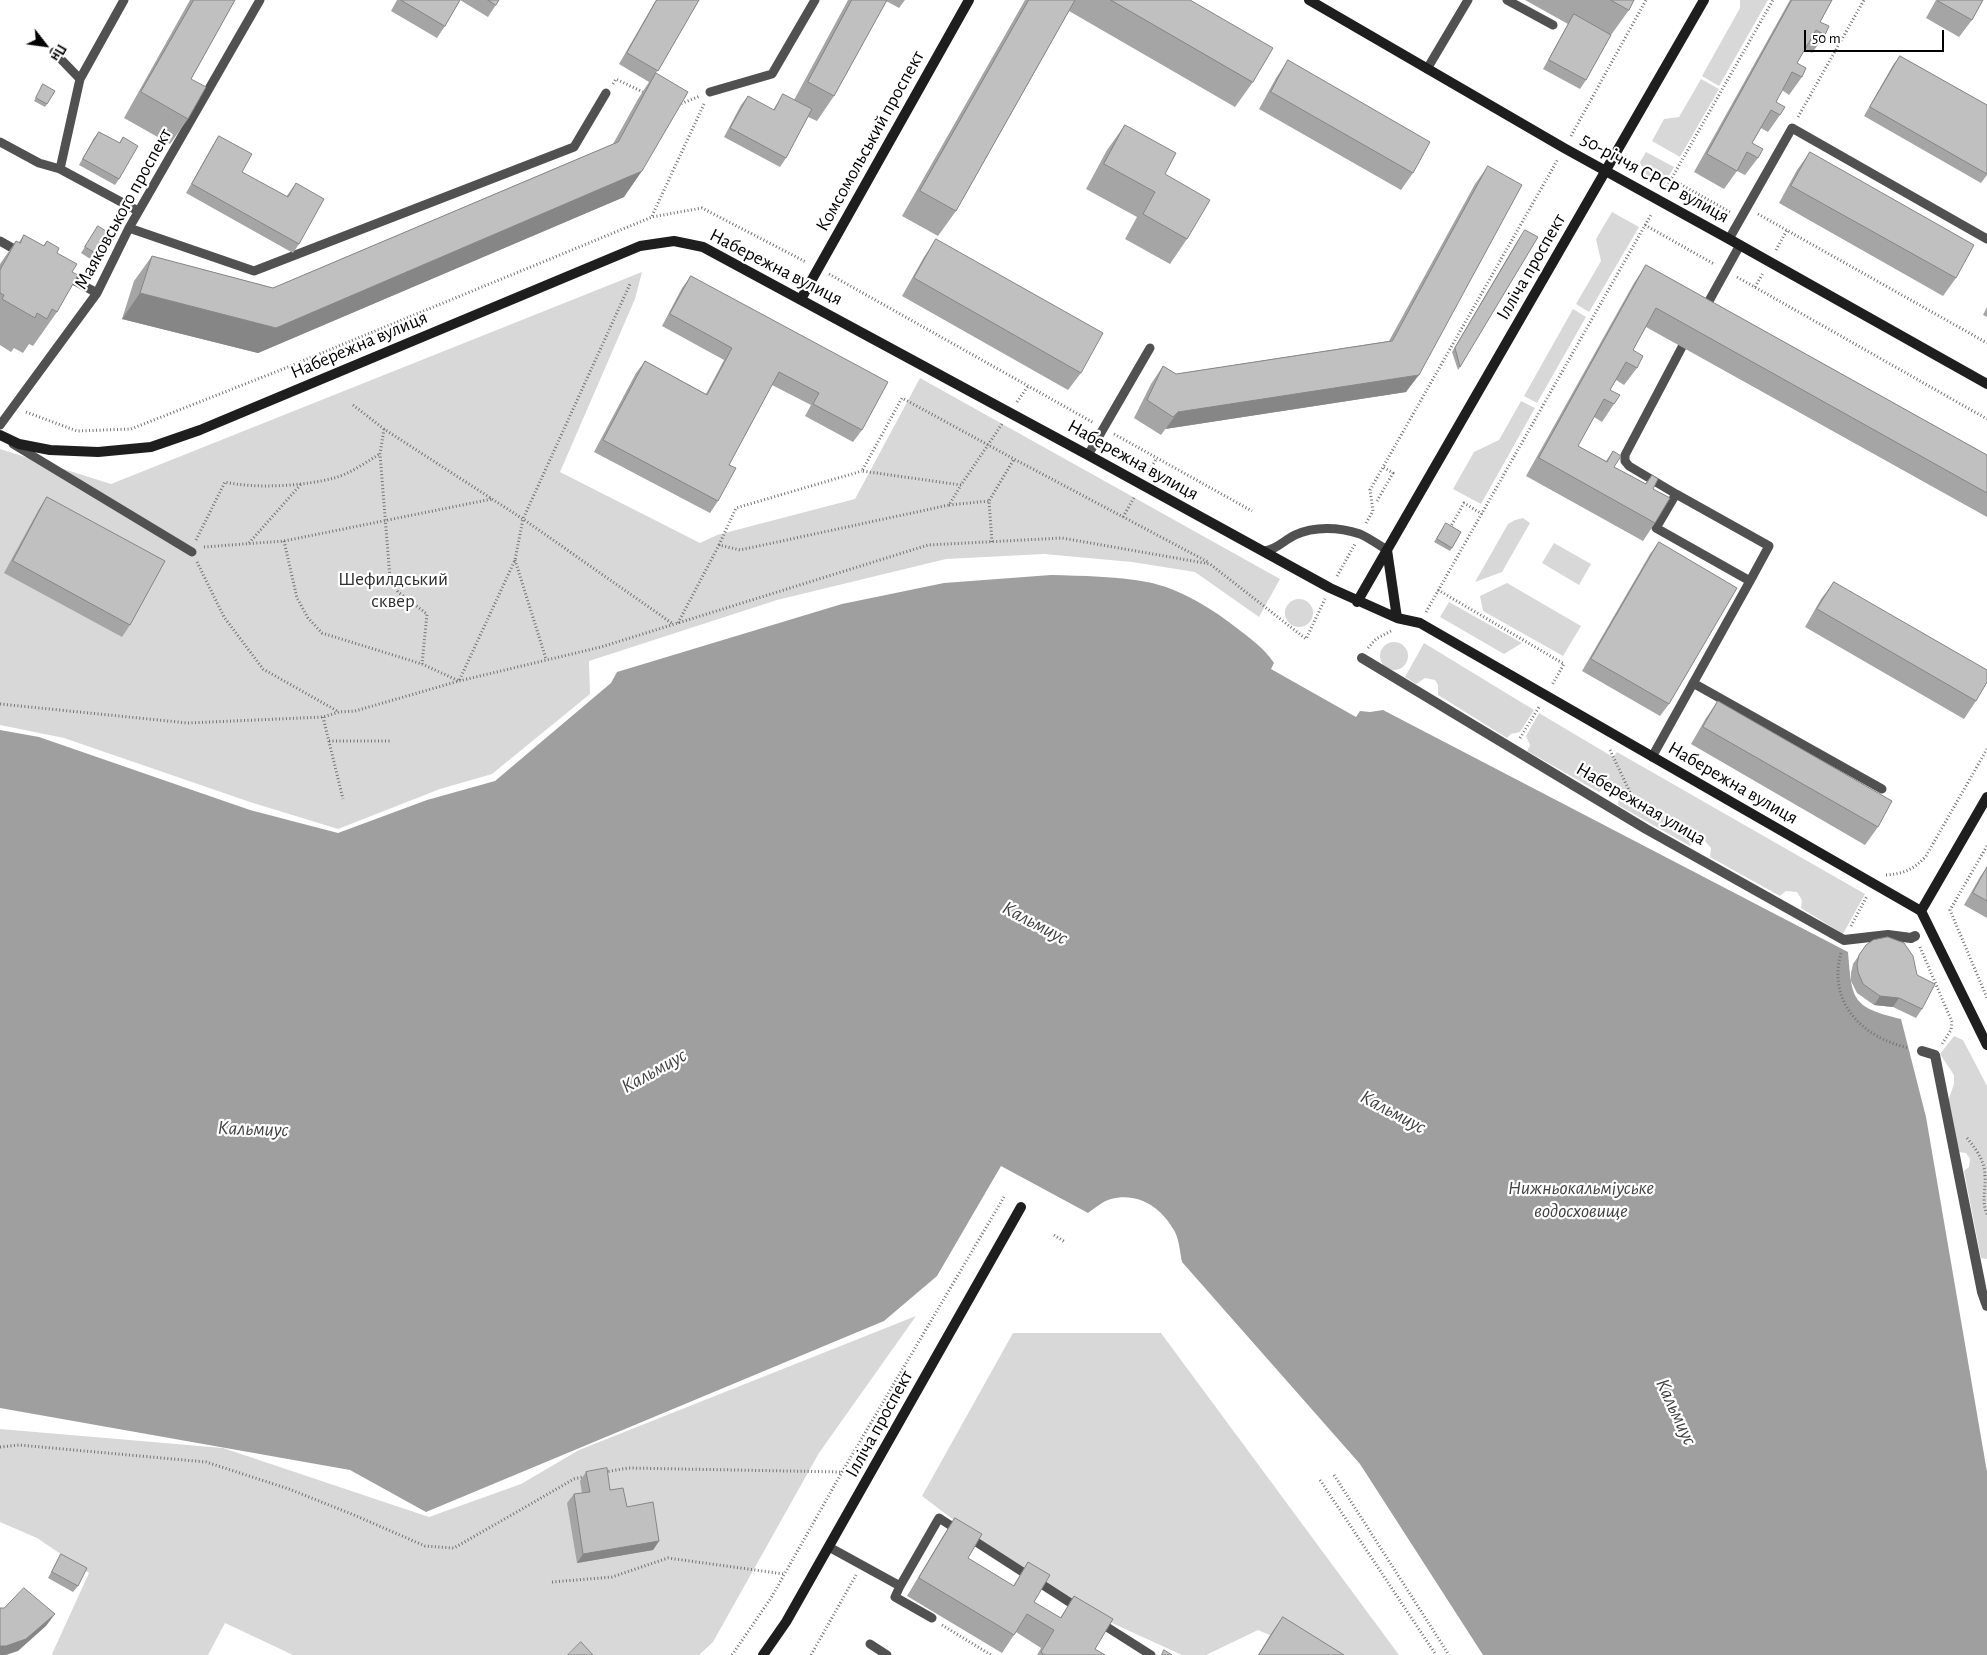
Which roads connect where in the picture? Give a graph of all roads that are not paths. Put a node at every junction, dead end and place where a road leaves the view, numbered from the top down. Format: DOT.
graph roads {
  1 [pos="124,0"];
  2 [pos="260,0"];
  3 [pos="815,0"];
  4 [pos="969,0"];
  5 [pos="1308,0"];
  6 [pos="1468,0"];
  7 [pos="1506,0"];
  8 [pos="1704,0"];
  9 [pos="1553,26"];
  10 [pos="54,52"];
  11 [pos="1428,69"];
  12 [pos="80,79"];
  13 [pos="710,92"];
  14 [pos="606,93"];
  15 [pos="0,142"];
  16 [pos="60,169"];
  17 [pos="1606,172"];
  18 [pos="138,211"];
  19 [pos="129,228"];
  20 [pos="1729,239"];
  21 [pos="1987,239"];
  22 [pos="0,241"];
  23 [pos="1740,245"];
  24 [pos="26,255"];
  25 [pos="53,269"];
  26 [pos="97,293"];
  27 [pos="801,299"];
  28 [pos="1699,319"];
  29 [pos="1682,347"];
  30 [pos="1150,348"];
  31 [pos="1987,384"];
  32 [pos="0,425"];
  33 [pos="0,436"];
  34 [pos="1088,455"];
  35 [pos="1676,494"];
  36 [pos="192,550"];
  37 [pos="1387,550"];
  38 [pos="1264,552"];
  39 [pos="1750,581"];
  40 [pos="1357,602"];
  41 [pos="1397,618"];
  42 [pos="1362,658"];
  43 [pos="1693,683"];
  44 [pos="1652,757"];
  45 [pos="1882,789"];
  46 [pos="1987,797"];
  47 [pos="1921,911"];
  48 [pos="1915,936"];
  49 [pos="1987,1045"];
  50 [pos="1922,1051"];
  51 [pos="1021,1207"];
  52 [pos="1987,1306"];
  53 [pos="829,1547"];
  54 [pos="900,1586"];
  55 [pos="1086,1613"];
  56 [pos="932,1618"];
  57 [pos="1094,1618"];
  58 [pos="870,1644"];
  59 [pos="763,1655"];
  60 [pos="887,1655"];
  61 [pos="1151,1655"];
  1 -- 12 [label="lane"];
  2 -- 18 [label="lane, Маяковського проспект"];
  3 -- 13 [label="lane"];
  4 -- 27 [label="street, Комсомольський проспект"];
  5 -- 11 [label="street, 50-річчя СРСР вулиця"];
  6 -- 11 [label="lane"];
  7 -- 9 [label="lane"];
  8 -- 17 [label="street, Ілліча проспект"];
  10 -- 12 [label="lane"];
  11 -- 17 [label="street, 50-річчя СРСР вулиця"];
  12 -- 16 [label="lane"];
  14 -- 19 [label="lane"];
  15 -- 16 [label="lane"];
  16 -- 18 [label="lane"];
  17 -- 20 [label="street, 50-річчя СРСР вулиця"];
  17 -- 37 [label="street, Ілліча проспект"];
  18 -- 19 [label="lane, Маяковського проспект"];
  19 -- 26 [label="lane, Маяковського проспект"];
  20 -- 21 [label="lane"];
  20 -- 23 [label="street, 50-річчя СРСР вулиця"];
  22 -- 24 [label="lane"];
  23 -- 28 [label="lane"];
  23 -- 31 [label="street, 50-річчя СРСР вулиця"];
  25 -- 26 [label="lane"];
  26 -- 32 [label="lane, Маяковського проспект"];
  27 -- 33 [label="street, Набережна вулиця"];
  27 -- 34 [label="street, Набережна вулиця"];
  29 -- 35 [label="lane"];
  30 -- 34 [label="lane"];
  33 -- 36 [label="lane"];
  34 -- 38 [label="street, Набережна вулиця"];
  35 -- 39 [label="lane"];
  35 -- 39 [label="lane"];
  37 -- 38 [label="lane"];
  37 -- 40 [label="street, Ілліча проспект"];
  37 -- 41 [label="street"];
  38 -- 40 [label="street, Набережна вулиця"];
  39 -- 43 [label="lane"];
  40 -- 41 [label="street"];
  41 -- 44 [label="street, Набережна вулиця"];
  42 -- 48 [label="street, Набережная улица"];
  43 -- 44 [label="lane"];
  43 -- 45 [label="lane"];
  44 -- 47 [label="street, Набережна вулиця"];
  46 -- 47 [label="street"];
  47 -- 49 [label="street"];
  50 -- 52 [label="street"];
  51 -- 53 [label="street, Ілліча проспект"];
  53 -- 54 [label="lane"];
  53 -- 59 [label="street, Ілліча проспект"];
  54 -- 55 [label="lane"];
  54 -- 56 [label="lane"];
  57 -- 61 [label="lane"];
  58 -- 60 [label="lane"];
}
